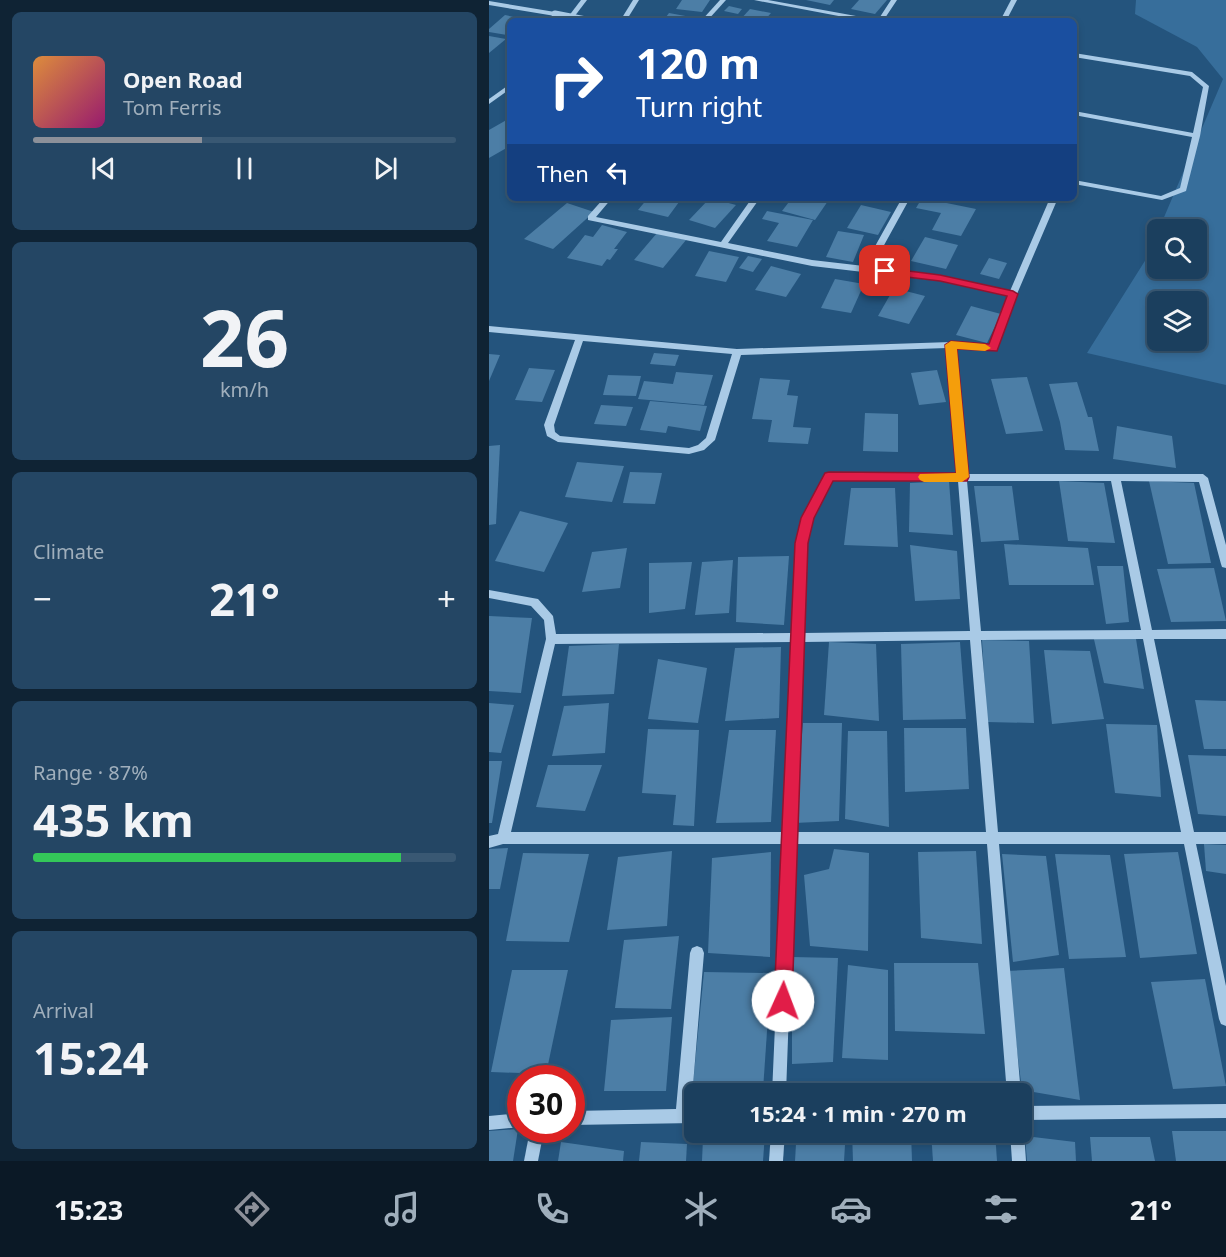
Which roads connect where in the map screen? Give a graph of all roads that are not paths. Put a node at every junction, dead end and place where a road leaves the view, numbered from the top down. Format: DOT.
graph roads {
  1 [pos="584,0"];
  2 [pos="636,0"];
  3 [pos="723,0"];
  4 [pos="757,0"];
  5 [pos="894,0"];
  6 [pos="1014,0"];
  7 [pos="489,3"];
  8 [pos="570,18"];
  9 [pos="576,18"];
  10 [pos="625,18"];
  11 [pos="708,18"];
  12 [pos="861,18"];
  13 [pos="880,18"];
  14 [pos="1005,18"];
  15 [pos="1077,55"];
  16 [pos="507,88"];
  17 [pos="489,102"];
  18 [pos="1077,114"];
  19 [pos="1195,135"];
  20 [pos="1077,183"];
  21 [pos="605,201"];
  22 [pos="754,201"];
  23 [pos="904,201"];
  24 [pos="1053,201"];
  25 [pos="723,245"];
  26 [pos="867,269"];
  27 [pos="1013,294"];
  28 [pos="489,329"];
  29 [pos="581,338"];
  30 [pos="951,345"];
  31 [pos="737,352"];
  32 [pos="962,477"];
  33 [pos="1115,478"];
  34 [pos="1226,564"];
  35 [pos="489,594"];
  36 [pos="1147,634"];
  37 [pos="1226,634"];
  38 [pos="976,635"];
  39 [pos="797,637"];
  40 [pos="551,639"];
  41 [pos="503,837"];
  42 [pos="789,838"];
  43 [pos="992,838"];
  44 [pos="1189,838"];
  45 [pos="1226,838"];
  46 [pos="489,842"];
  47 [pos="697,953"];
  48 [pos="1226,1019"];
  49 [pos="691,1083"];
  50 [pos="779,1083"];
  51 [pos="1013,1083"];
  52 [pos="1226,1111"];
  53 [pos="1032,1113"];
  54 [pos="684,1116"];
  55 [pos="585,1118"];
  56 [pos="507,1121"];
  57 [pos="489,1123"];
  58 [pos="534,1143"];
  59 [pos="777,1143"];
  60 [pos="1018,1143"];
  61 [pos="531,1161"];
  62 [pos="776,1161"];
  63 [pos="1019,1161"];
  1 -- 8 [label="street"];
  2 -- 10 [label="street"];
  3 -- 11 [label="street"];
  4 -- 12 [label="street"];
  5 -- 13 [label="street"];
  6 -- 14 [label="street"];
  7 -- 9 [label="street, bridge"];
  15 -- 19 [label="street"];
  16 -- 17 [label="street"];
  18 -- 19 [label="street"];
  19 -- 20 [label="street"];
  21 -- 25 [label="street"];
  22 -- 25 [label="street"];
  23 -- 26 [label="street"];
  24 -- 27 [label="street"];
  25 -- 26 [label="street"];
  26 -- 27 [label="street"];
  27 -- 30 [label="street"];
  28 -- 29 [label="street"];
  29 -- 31 [label="street"];
  29 -- 31 [label="street"];
  30 -- 31 [label="street"];
  30 -- 32 [label="street"];
  32 -- 33 [label="street"];
  32 -- 38 [label="street"];
  32 -- 39 [label="street"];
  33 -- 34 [label="street"];
  33 -- 36 [label="street"];
  35 -- 40 [label="street"];
  36 -- 37 [label="street"];
  36 -- 38 [label="street"];
  36 -- 44 [label="street"];
  38 -- 39 [label="street"];
  38 -- 43 [label="street"];
  39 -- 40 [label="street"];
  39 -- 42 [label="street"];
  40 -- 41 [label="street"];
  41 -- 42 [label="street"];
  41 -- 46 [label="street"];
  42 -- 43 [label="street"];
  42 -- 50 [label="street"];
  43 -- 44 [label="street"];
  43 -- 51 [label="street"];
  44 -- 45 [label="street"];
  44 -- 48 [label="street"];
  47 -- 49 [label="street"];
  52 -- 53 [label="street"];
  54 -- 55 [label="street"];
  56 -- 57 [label="street"];
  58 -- 61 [label="street"];
  59 -- 62 [label="street"];
  60 -- 63 [label="street"];
}
